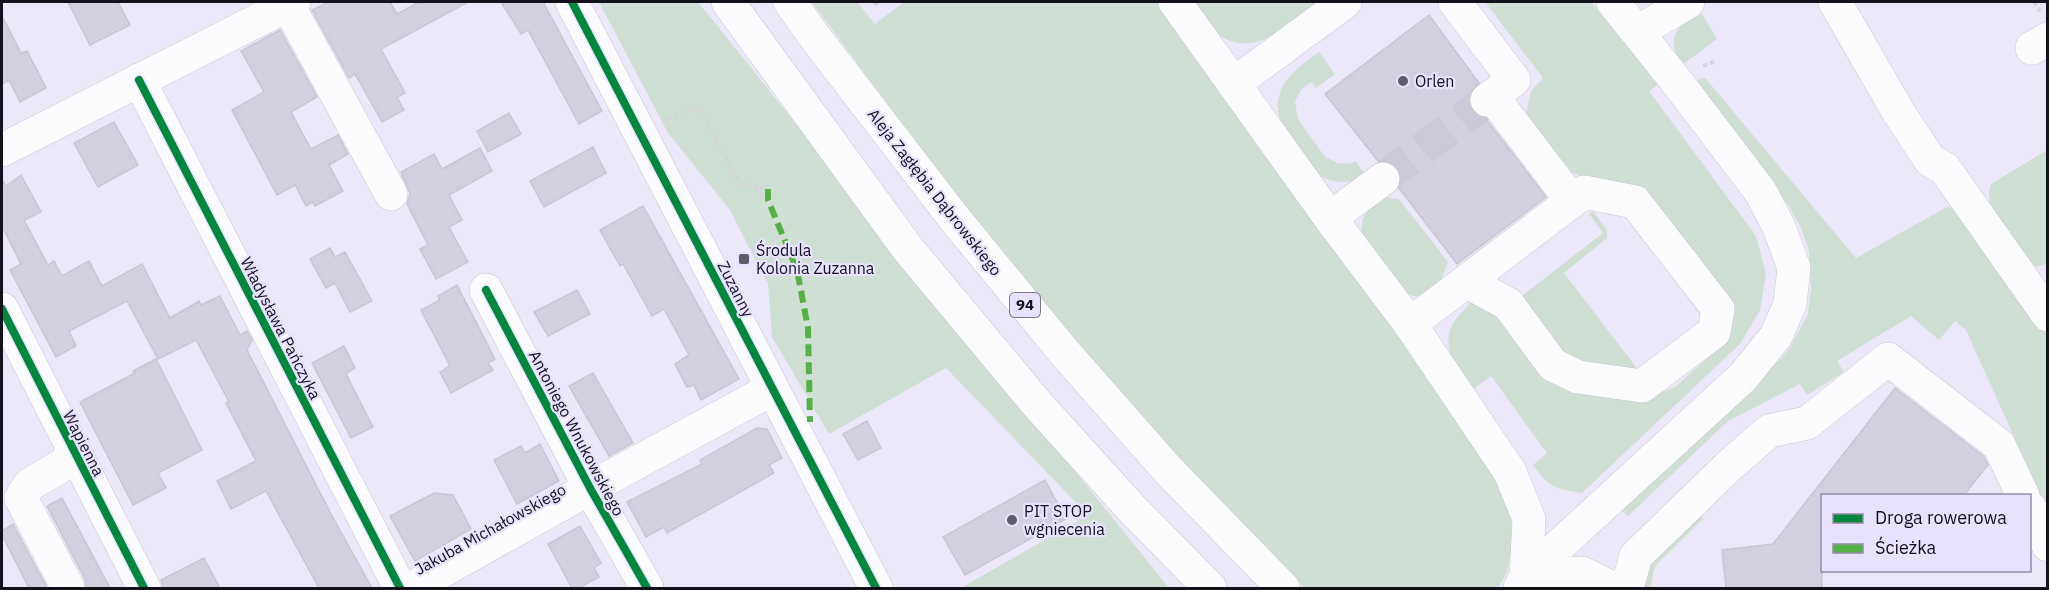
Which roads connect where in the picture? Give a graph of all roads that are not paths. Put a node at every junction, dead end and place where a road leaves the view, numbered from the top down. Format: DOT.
graph roads {
  1 [pos="572,2"];
  2 [pos="728,2"];
  3 [pos="790,2"];
  4 [pos="1175,2"];
  5 [pos="1345,2"];
  6 [pos="1455,2"];
  7 [pos="1613,2"];
  8 [pos="1688,2"];
  9 [pos="1835,2"];
  10 [pos="291,3"];
  11 [pos="1638,32"];
  12 [pos="139,80"];
  13 [pos="1235,83"];
  14 [pos="2,150"];
  15 [pos="1383,179"];
  16 [pos="392,194"];
  17 [pos="1572,201"];
  18 [pos="1330,218"];
  19 [pos="1466,281"];
  20 [pos="486,290"];
  21 [pos="2042,297"];
  22 [pos="2,309"];
  23 [pos="1410,324"];
  24 [pos="772,389"];
  25 [pos="76,456"];
  26 [pos="590,488"];
  27 [pos="2023,494"];
  28 [pos="2031,510"];
  29 [pos="2048,546"];
  30 [pos="1523,582"];
  31 [pos="1203,583"];
  32 [pos="68,588"];
  33 [pos="144,588"];
  34 [pos="400,588"];
  35 [pos="412,588"];
  36 [pos="646,588"];
  37 [pos="876,588"];
  38 [pos="1283,588"];
  39 [pos="1612,588"];
  40 [pos="1627,588"];
  1 -- 24 [label="street, Zuzanny"];
  2 -- 31 [label="street"];
  3 -- 38 [label="street, Aleja Zagłębia Dąbrowskiego / 94"];
  4 -- 13 [label="street"];
  5 -- 13 [label="street"];
  6 -- 17 [label="street"];
  7 -- 11 [label="street"];
  8 -- 11 [label="street"];
  9 -- 21 [label="street"];
  10 -- 12 [label="street"];
  10 -- 16 [label="street"];
  11 -- 30 [label="street"];
  12 -- 14 [label="street"];
  12 -- 34 [label="street, Władysława Pańczyka"];
  13 -- 18 [label="street"];
  15 -- 18 [label="street"];
  17 -- 19 [label="street"];
  17 -- 19 [label="street"];
  18 -- 23 [label="street"];
  19 -- 23 [label="street"];
  20 -- 26 [label="street, Antoniego Wnukowskiego"];
  22 -- 25 [label="street, Wapienna"];
  23 -- 30 [label="street"];
  24 -- 26 [label="street, Jakuba Michałowskiego"];
  24 -- 37 [label="street, Zuzanny"];
  25 -- 32 [label="street"];
  25 -- 33 [label="street, Wapienna"];
  26 -- 35 [label="street, Jakuba Michałowskiego"];
  26 -- 36 [label="street, Antoniego Wnukowskiego"];
  27 -- 40 [label="street"];
  28 -- 29 [label="street"];
  30 -- 39 [label="street"];
}
